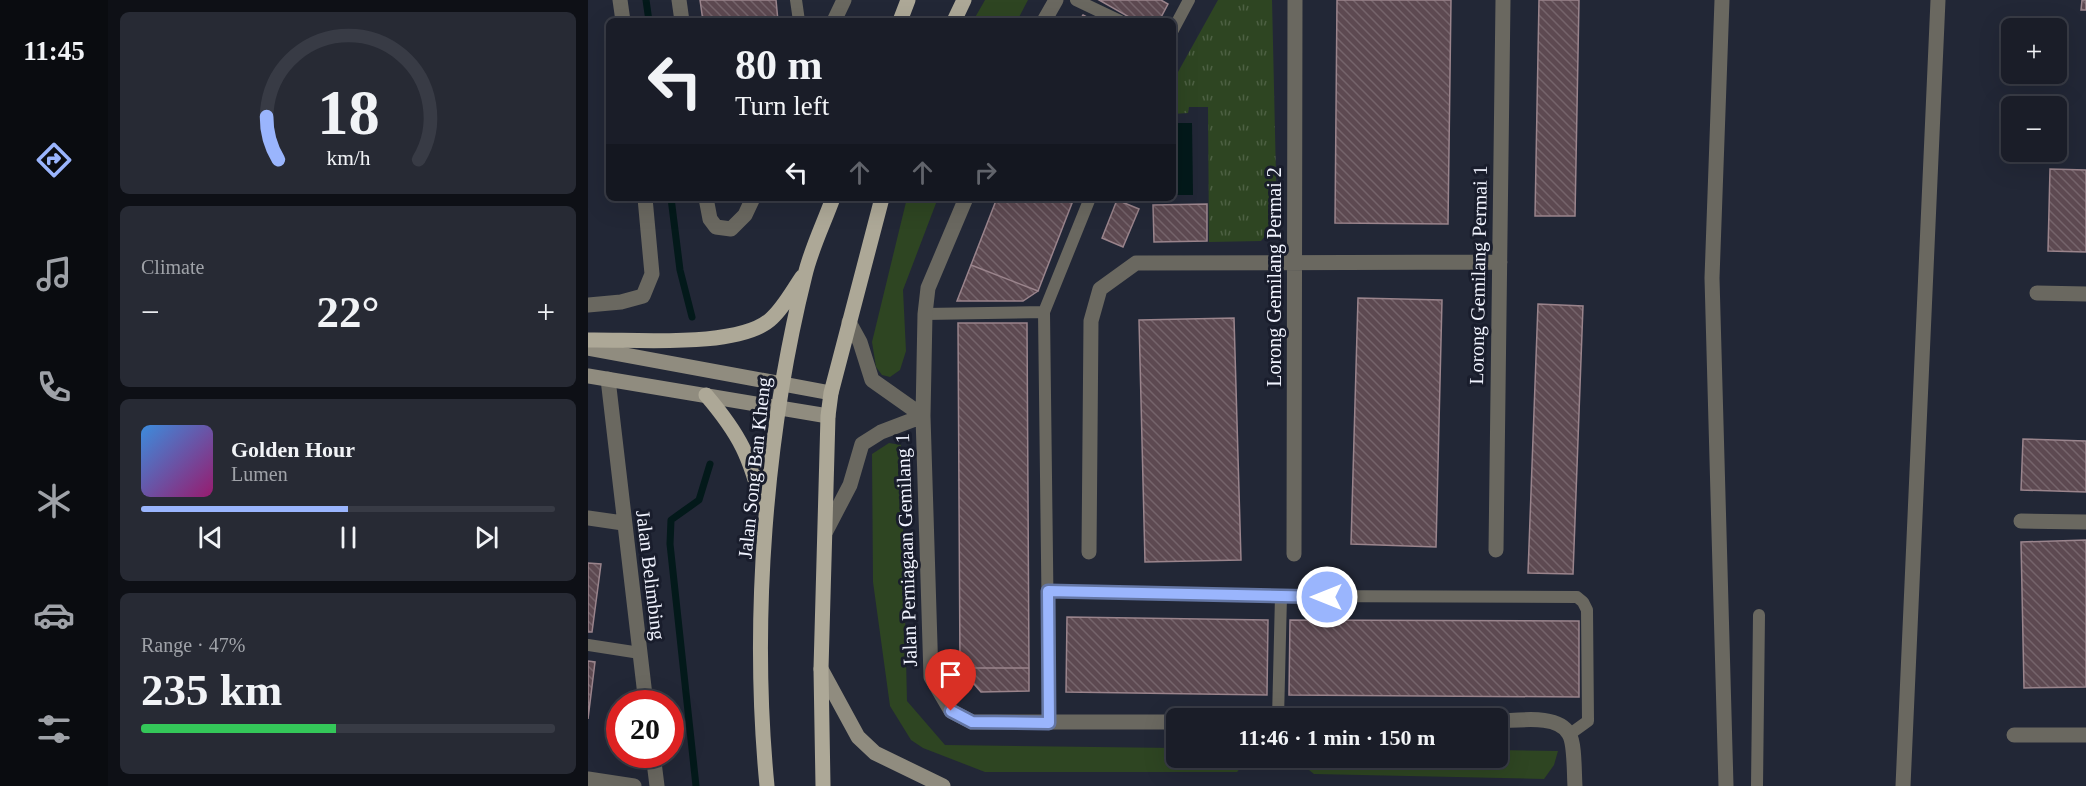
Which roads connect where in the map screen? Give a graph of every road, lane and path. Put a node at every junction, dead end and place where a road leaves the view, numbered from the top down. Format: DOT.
graph roads {
  1 [pos="620,0"];
  2 [pos="679,0"];
  3 [pos="796,0"];
  4 [pos="844,0"];
  5 [pos="908,0"];
  6 [pos="964,0"];
  7 [pos="1056,0"];
  8 [pos="1076,0"];
  9 [pos="1189,0"];
  10 [pos="1295,0"];
  11 [pos="1503,0"];
  12 [pos="1722,0"];
  13 [pos="1938,0"];
  14 [pos="623,18"];
  15 [pos="682,18"];
  16 [pos="798,18"];
  17 [pos="835,18"];
  18 [pos="901,18"];
  19 [pos="955,18"];
  20 [pos="1046,18"];
  21 [pos="1113,18"];
  22 [pos="1176,24"];
  23 [pos="645,201"];
  24 [pos="707,201"];
  25 [pos="752,201"];
  26 [pos="832,201"];
  27 [pos="881,201"];
  28 [pos="965,201"];
  29 [pos="1089,201"];
  30 [pos="1295,262"];
  31 [pos="1500,262"];
  32 [pos="805,273"];
  33 [pos="2037,293"];
  34 [pos="2086,294"];
  35 [pos="588,305"];
  36 [pos="1044,312"];
  37 [pos="925,314"];
  38 [pos="849,322"];
  39 [pos="588,340"];
  40 [pos="588,348"];
  41 [pos="588,376"];
  42 [pos="608,379"];
  43 [pos="784,383"];
  44 [pos="831,393"];
  45 [pos="706,395"];
  46 [pos="780,407"];
  47 [pos="828,416"];
  48 [pos="923,416"];
  49 [pos="766,517"];
  50 [pos="588,518"];
  51 [pos="2021,521"];
  52 [pos="2086,522"];
  53 [pos="623,523"];
  54 [pos="826,531"];
  55 [pos="1496,550"];
  56 [pos="1089,552"];
  57 [pos="1294,554"];
  58 [pos="1048,591"];
  59 [pos="1281,596"];
  60 [pos="1760,615"];
  61 [pos="588,645"];
  62 [pos="639,652"];
  63 [pos="821,669"];
  64 [pos="644,690"];
  65 [pos="1278,708"];
  66 [pos="1508,721"];
  67 [pos="1166,722"];
  68 [pos="1049,723"];
  69 [pos="1570,735"];
  70 [pos="2014,735"];
  71 [pos="2086,735"];
  72 [pos="655,768"];
  73 [pos="588,779"];
  74 [pos="634,786"];
  75 [pos="657,786"];
  76 [pos="767,786"];
  77 [pos="824,786"];
  78 [pos="943,786"];
  79 [pos="1575,786"];
  80 [pos="1726,786"];
  81 [pos="1756,786"];
  82 [pos="1903,786"];
  1 -- 14 [label="street"];
  2 -- 15 [label="street"];
  3 -- 16 [label="lane"];
  4 -- 17 [label="street"];
  5 -- 18 [label="main road"];
  6 -- 19 [label="main road"];
  7 -- 20 [label="street"];
  8 -- 21 [label="lane"];
  9 -- 22 [label="lane"];
  10 -- 30 [label="street, Lorong Gemilang Permai 2"];
  11 -- 31 [label="street, Lorong Gemilang Permai 1"];
  12 -- 80 [label="street"];
  13 -- 82 [label="street"];
  23 -- 35 [label="street"];
  24 -- 25 [label="street"];
  26 -- 32 [label="main road, Jalan Song Ban Kheng"];
  27 -- 38 [label="main road"];
  28 -- 37 [label="street, Jalan Perniagaan Gemilang 1"];
  29 -- 36 [label="lane"];
  30 -- 31 [label="street"];
  30 -- 56 [label="street"];
  30 -- 57 [label="street, Lorong Gemilang Permai 2"];
  31 -- 55 [label="street, Lorong Gemilang Permai 1"];
  32 -- 39 [label="main road"];
  32 -- 43 [label="main road, Jalan Song Ban Kheng"];
  33 -- 34 [label="street"];
  36 -- 37 [label="lane"];
  36 -- 58 [label="lane"];
  37 -- 48 [label="street, Jalan Perniagaan Gemilang 1"];
  38 -- 44 [label="main road"];
  38 -- 48 [label="street"];
  40 -- 43 [label="main road"];
  41 -- 42 [label="main road"];
  42 -- 45 [label="main road"];
  42 -- 53 [label="street, Jalan Belimbing"];
  43 -- 44 [label="main road"];
  43 -- 46 [label="main road, Jalan Song Ban Kheng"];
  44 -- 47 [label="main road"];
  45 -- 46 [label="main road"];
  45 -- 49 [label="main road"];
  46 -- 47 [label="main road"];
  46 -- 49 [label="main road, Jalan Song Ban Kheng"];
  47 -- 54 [label="main road"];
  48 -- 54 [label="street"];
  48 -- 68 [label="street, Jalan Perniagaan Gemilang 1"];
  49 -- 76 [label="main road, Jalan Song Ban Kheng"];
  50 -- 53 [label="street"];
  51 -- 52 [label="street"];
  53 -- 62 [label="street, Jalan Belimbing"];
  54 -- 63 [label="main road"];
  58 -- 59 [label="lane"];
  58 -- 68 [label="lane"];
  59 -- 65 [label="lane"];
  59 -- 69 [label="lane"];
  60 -- 81 [label="lane"];
  61 -- 62 [label="lane"];
  62 -- 64 [label="street, Jalan Belimbing"];
  63 -- 77 [label="main road"];
  63 -- 78 [label="main road"];
  66 -- 69 [label="street"];
  67 -- 68 [label="street, Jalan Perniagaan Gemilang 1"];
  69 -- 79 [label="street"];
  70 -- 71 [label="street"];
  72 -- 75 [label="street"];
  73 -- 74 [label="street"];
}
